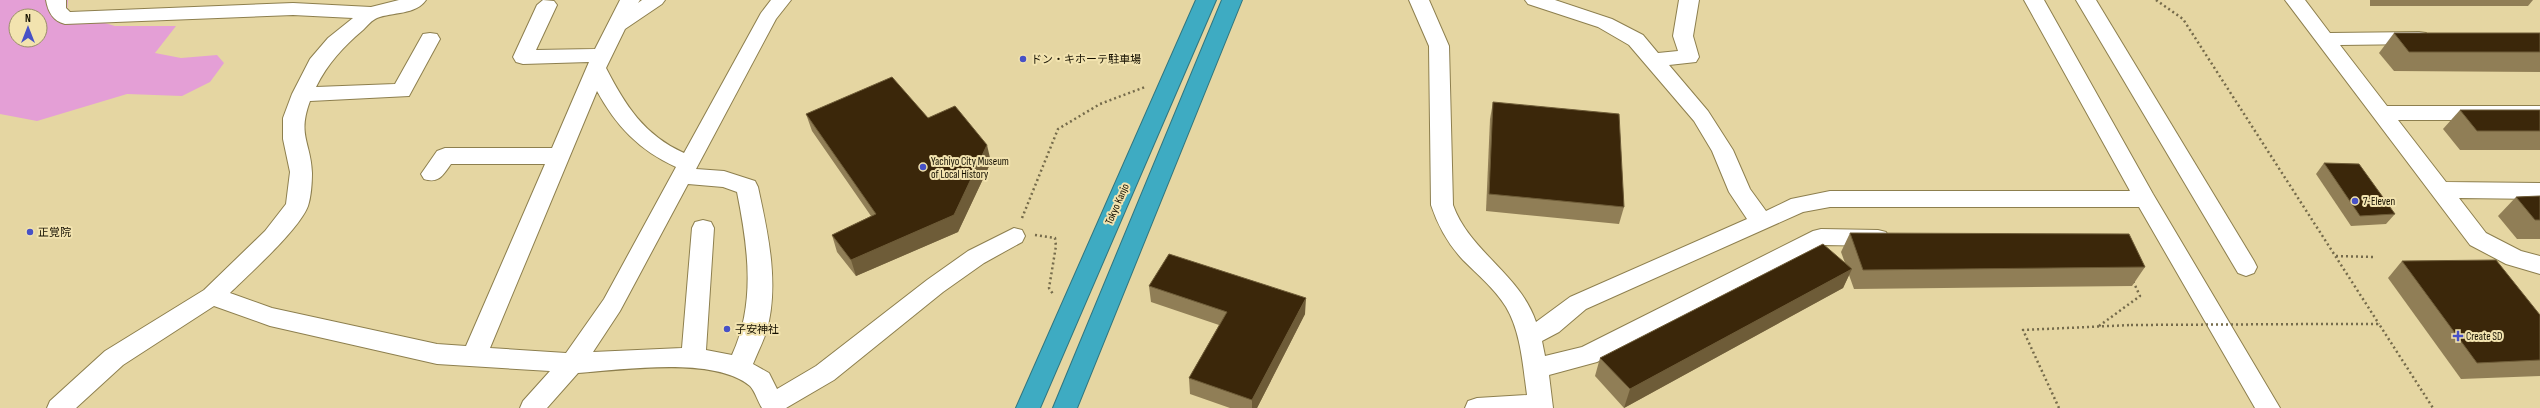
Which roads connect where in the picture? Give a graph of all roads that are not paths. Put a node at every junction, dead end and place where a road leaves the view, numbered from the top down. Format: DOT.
graph roads {
  1 [pos="56,0"];
  2 [pos="416,0"];
  3 [pos="630,0"];
  4 [pos="655,0"];
  5 [pos="781,0"];
  6 [pos="1206,0"];
  7 [pos="1232,0"];
  8 [pos="1420,0"];
  9 [pos="1535,0"];
  10 [pos="1689,0"];
  11 [pos="2034,0"];
  12 [pos="2086,0"];
  13 [pos="2295,0"];
  14 [pos="547,5"];
  15 [pos="371,13"];
  16 [pos="619,24"];
  17 [pos="2436,38"];
  18 [pos="430,39"];
  19 [pos="2324,39"];
  20 [pos="1654,60"];
  21 [pos="599,62"];
  22 [pos="302,94"];
  23 [pos="2381,113"];
  24 [pos="2540,113"];
  25 [pos="560,156"];
  26 [pos="684,170"];
  27 [pos="432,174"];
  28 [pos="2441,190"];
  29 [pos="2540,191"];
  30 [pos="2145,199"];
  31 [pos="1762,222"];
  32 [pos="703,228"];
  33 [pos="1014,236"];
  34 [pos="1899,238"];
  35 [pos="2540,265"];
  36 [pos="2246,267"];
  37 [pos="212,296"];
  38 [pos="1530,336"];
  39 [pos="474,356"];
  40 [pos="693,359"];
  41 [pos="572,362"];
  42 [pos="739,368"];
  43 [pos="1535,369"];
  44 [pos="774,406"];
  45 [pos="1541,407"];
  46 [pos="59,408"];
  47 [pos="532,408"];
  48 [pos="1028,408"];
  49 [pos="1065,408"];
  50 [pos="1477,408"];
  51 [pos="2268,408"];
  1 -- 15 [label="street"];
  2 -- 15 [label="street"];
  3 -- 16 [label="street"];
  4 -- 16 [label="street"];
  5 -- 26 [label="street"];
  6 -- 48 [label="highway, Tokyo Kanjo"];
  7 -- 49 [label="highway"];
  8 -- 38 [label="street"];
  9 -- 20 [label="street"];
  10 -- 20 [label="street"];
  11 -- 30 [label="street"];
  12 -- 36 [label="street"];
  13 -- 19 [label="street"];
  14 -- 21 [label="street"];
  15 -- 22 [label="street"];
  16 -- 21 [label="street"];
  17 -- 19 [label="street"];
  18 -- 22 [label="street"];
  19 -- 23 [label="street"];
  20 -- 31 [label="street"];
  21 -- 25 [label="street"];
  21 -- 26 [label="street"];
  22 -- 37 [label="street"];
  23 -- 24 [label="street"];
  23 -- 28 [label="street"];
  25 -- 27 [label="street"];
  25 -- 39 [label="street"];
  26 -- 41 [label="street"];
  26 -- 42 [label="street"];
  28 -- 29 [label="street"];
  28 -- 35 [label="street"];
  30 -- 31 [label="street"];
  30 -- 51 [label="street"];
  31 -- 38 [label="street"];
  32 -- 40 [label="street"];
  33 -- 44 [label="street"];
  34 -- 43 [label="street"];
  37 -- 39 [label="street"];
  37 -- 46 [label="street"];
  38 -- 43 [label="street"];
  39 -- 41 [label="street"];
  40 -- 41 [label="street"];
  40 -- 42 [label="street"];
  41 -- 47 [label="street"];
  42 -- 44 [label="street"];
  43 -- 45 [label="street"];
  45 -- 50 [label="street"];
}
